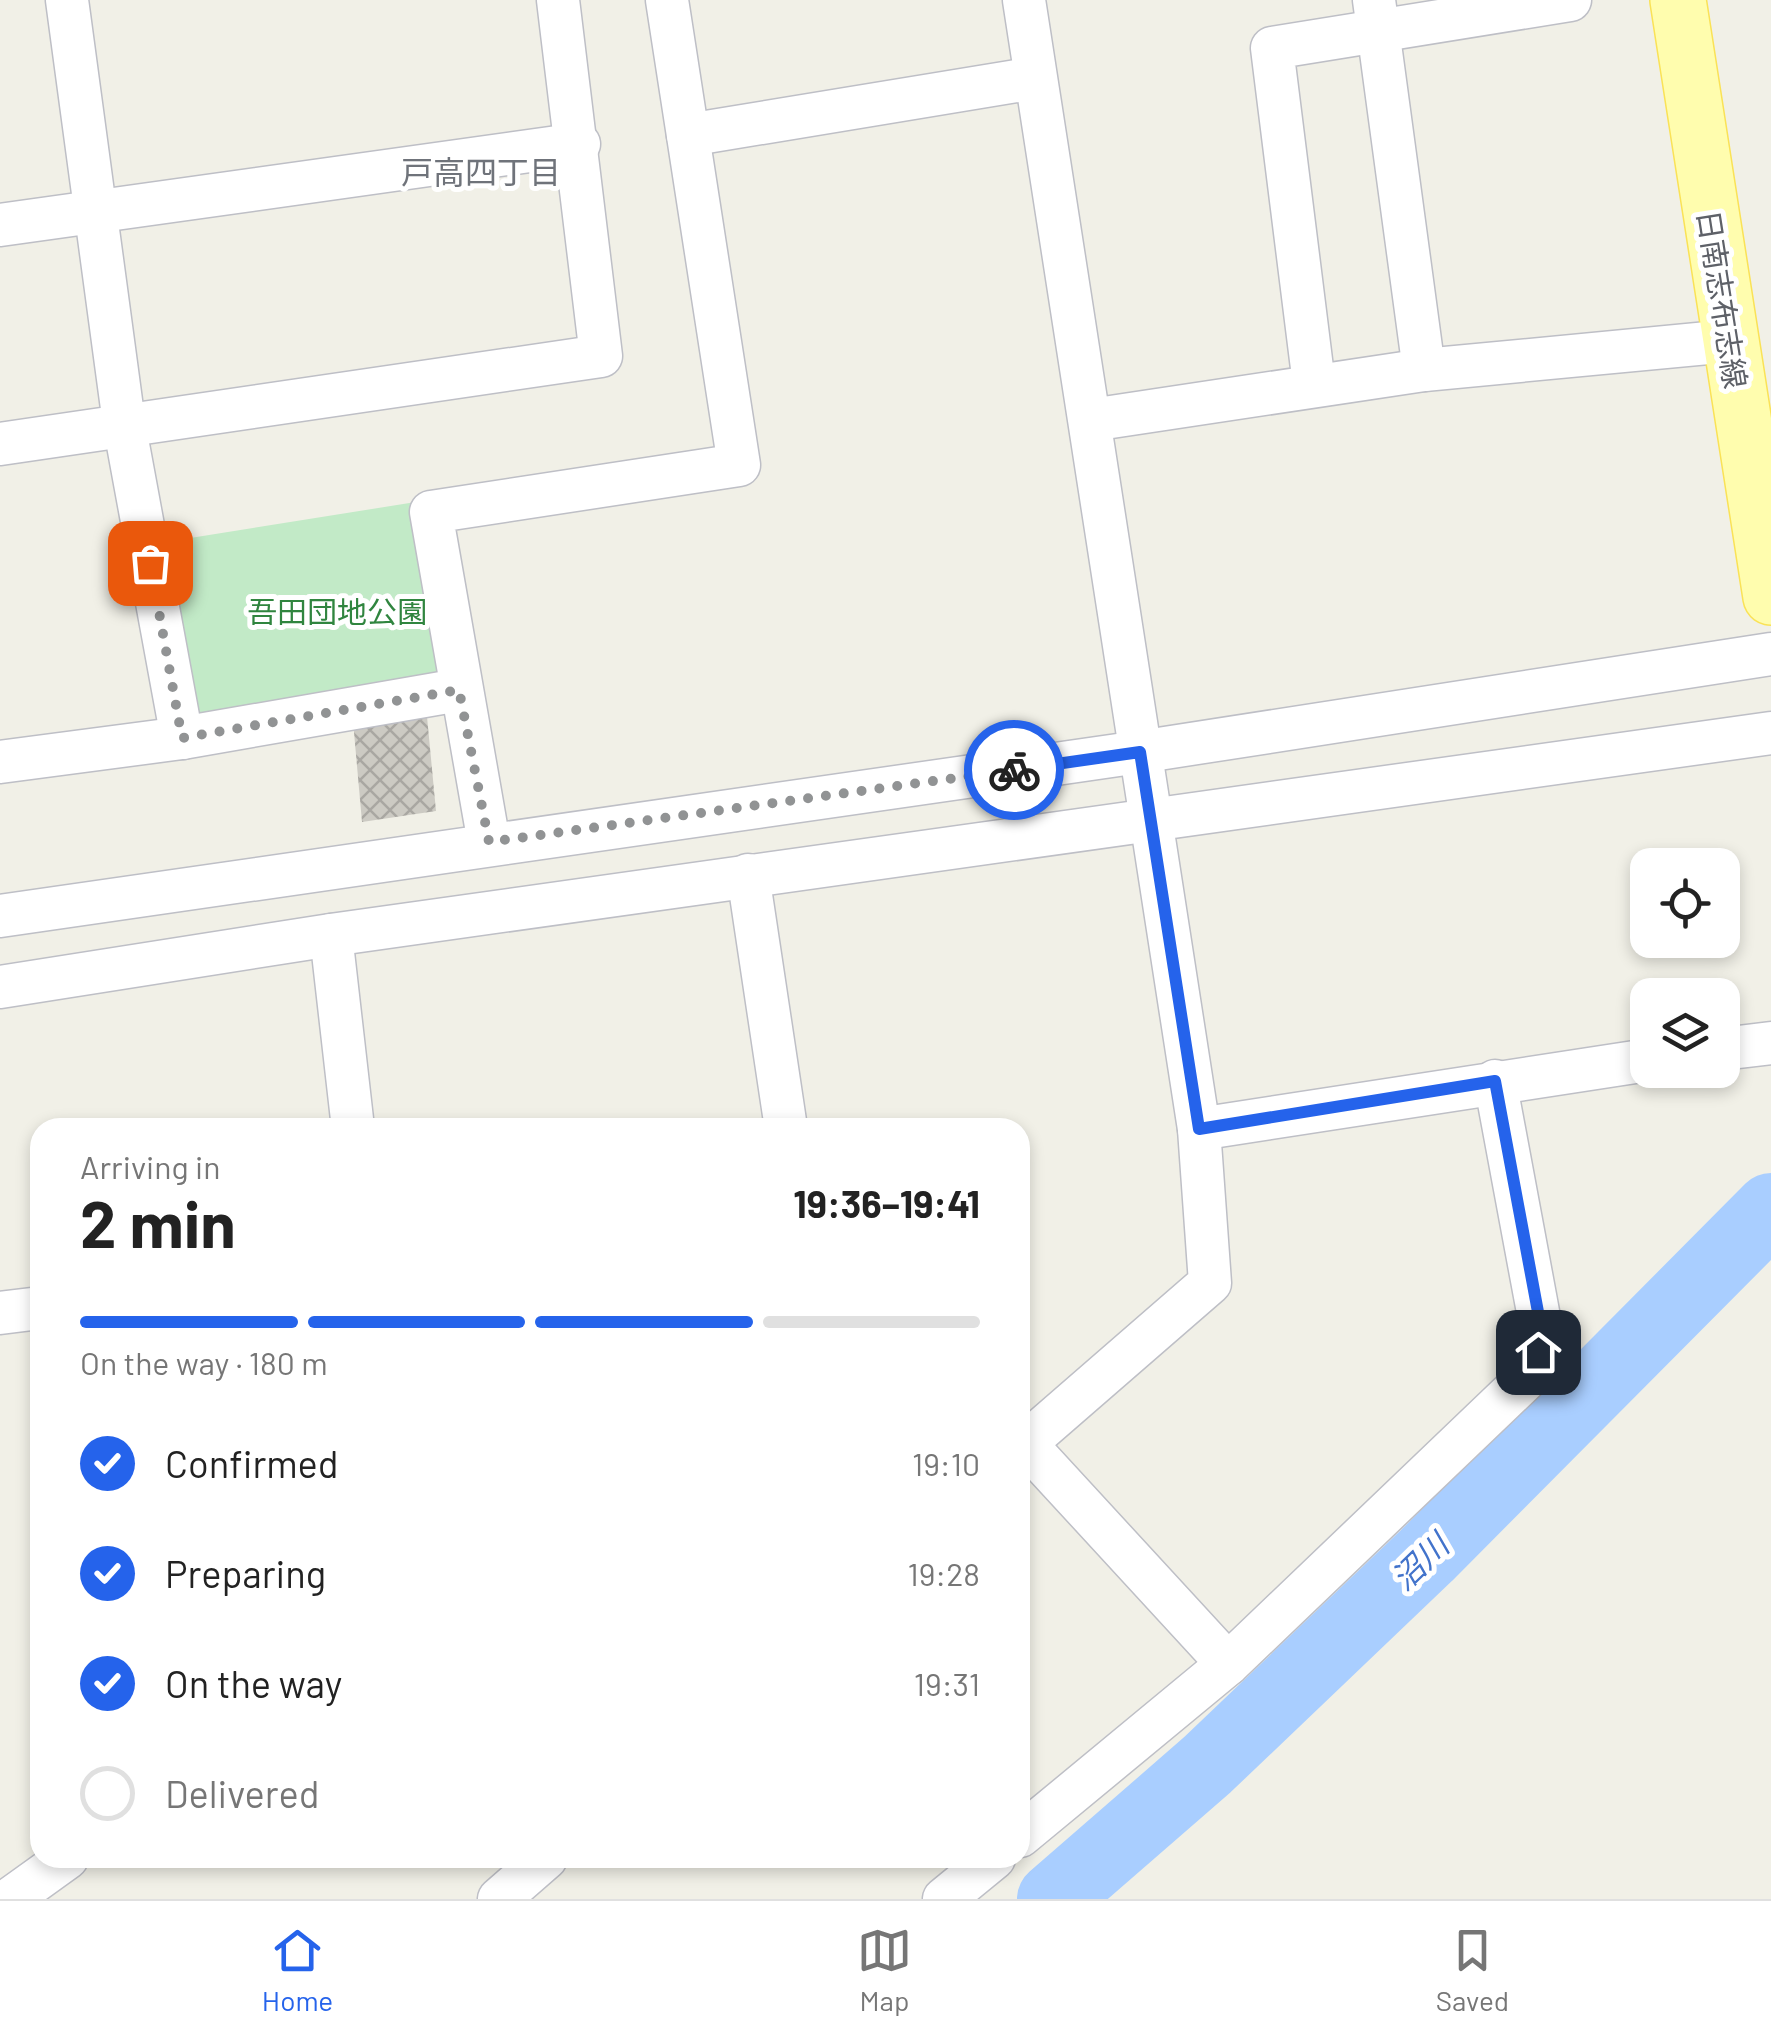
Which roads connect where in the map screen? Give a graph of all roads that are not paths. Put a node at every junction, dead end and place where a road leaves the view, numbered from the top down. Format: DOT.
graph roads {
  1 [pos="68,0"];
  2 [pos="558,0"];
  3 [pos="667,0"];
  4 [pos="1024,0"];
  5 [pos="1570,0"];
  6 [pos="1678,0"];
  7 [pos="1376,16"];
  8 [pos="1035,78"];
  9 [pos="688,135"];
  10 [pos="579,144"];
  11 [pos="96,209"];
  12 [pos="0,226"];
  13 [pos="1729,340"];
  14 [pos="1424,370"];
  15 [pos="1314,384"];
  16 [pos="1091,420"];
  17 [pos="124,422"];
  18 [pos="0,444"];
  19 [pos="1771,596"];
  20 [pos="1771,654"];
  21 [pos="459,690"];
  22 [pos="1771,734"];
  23 [pos="182,738"];
  24 [pos="1140,752"];
  25 [pos="0,762"];
  26 [pos="1149,820"];
  27 [pos="489,842"];
  28 [pos="748,875"];
  29 [pos="0,916"];
  30 [pos="331,935"];
  31 [pos="0,987"];
  32 [pos="1771,1043"];
  33 [pos="1740,1047"];
  34 [pos="1630,1062"];
  35 [pos="1495,1081"];
  36 [pos="352,1118"];
  37 [pos="784,1118"];
  38 [pos="1199,1129"];
  39 [pos="30,1309"];
  40 [pos="0,1313"];
  41 [pos="1030,1436"];
  42 [pos="1030,1452"];
  43 [pos="1228,1664"];
  44 [pos="1030,1828"];
  45 [pos="53,1868"];
  46 [pos="535,1868"];
  47 [pos="982,1868"];
  48 [pos="10,1899"];
  49 [pos="499,1899"];
  50 [pos="944,1899"];
  1 -- 11 [label="street"];
  2 -- 10 [label="street"];
  3 -- 9 [label="street"];
  4 -- 8 [label="street"];
  5 -- 7 [label="street"];
  6 -- 13 [label="main road, 日南志布志線"];
  7 -- 14 [label="street"];
  7 -- 15 [label="street"];
  8 -- 9 [label="street"];
  8 -- 16 [label="street"];
  9 -- 21 [label="street"];
  10 -- 11 [label="street"];
  10 -- 17 [label="street"];
  11 -- 12 [label="street"];
  11 -- 17 [label="street"];
  13 -- 14 [label="street"];
  13 -- 19 [label="main road, 日南志布志線"];
  14 -- 15 [label="street"];
  15 -- 16 [label="street"];
  16 -- 24 [label="street"];
  17 -- 18 [label="street"];
  17 -- 23 [label="street"];
  20 -- 24 [label="street"];
  21 -- 23 [label="street"];
  21 -- 27 [label="street"];
  22 -- 26 [label="street"];
  23 -- 25 [label="street"];
  24 -- 26 [label="street"];
  24 -- 27 [label="street"];
  26 -- 28 [label="street"];
  26 -- 38 [label="street"];
  27 -- 29 [label="street"];
  28 -- 30 [label="street"];
  28 -- 37 [label="street"];
  30 -- 31 [label="street"];
  30 -- 36 [label="street"];
  32 -- 33 [label="street"];
  34 -- 35 [label="street"];
  35 -- 38 [label="street"];
  35 -- 43 [label="street"];
  38 -- 41 [label="street"];
  39 -- 40 [label="street"];
  42 -- 43 [label="street"];
  43 -- 44 [label="street"];
  45 -- 48 [label="street"];
  46 -- 49 [label="street"];
  47 -- 50 [label="street"];
}
